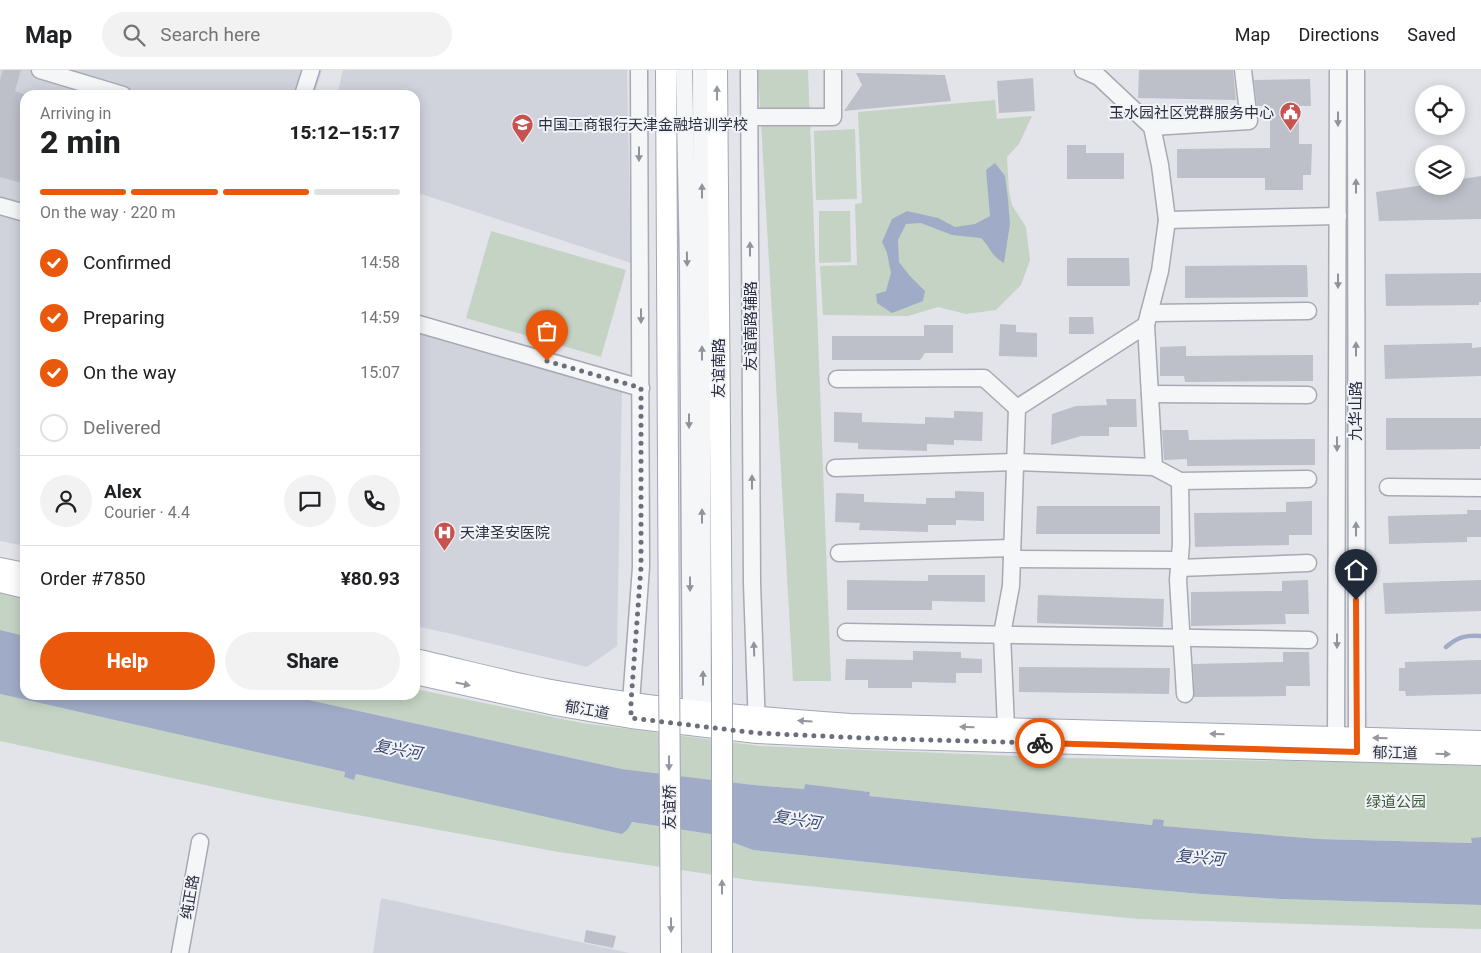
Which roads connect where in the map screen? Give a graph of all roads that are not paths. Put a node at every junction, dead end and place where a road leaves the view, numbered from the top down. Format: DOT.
graph roads {
  1 [pos="40,70"];
  2 [pos="311,70"];
  3 [pos="639,70"];
  4 [pos="666,70"];
  5 [pos="684,70"];
  6 [pos="701,70"];
  7 [pos="717,70"];
  8 [pos="750,70"];
  9 [pos="833,70"];
  10 [pos="1083,70"];
  11 [pos="1243,70"];
  12 [pos="1338,70"];
  13 [pos="1356,70"];
  14 [pos="1099,74"];
  15 [pos="106,90"];
  16 [pos="305,90"];
  17 [pos="750,117"];
  18 [pos="1152,127"];
  19 [pos="0,206"];
  20 [pos="20,212"];
  21 [pos="1338,216"];
  22 [pos="1167,220"];
  23 [pos="1308,311"];
  24 [pos="1148,319"];
  25 [pos="420,324"];
  26 [pos="837,379"];
  27 [pos="641,388"];
  28 [pos="1150,394"];
  29 [pos="1308,395"];
  30 [pos="1017,408"];
  31 [pos="1015,462"];
  32 [pos="1154,466"];
  33 [pos="835,468"];
  34 [pos="1308,479"];
  35 [pos="1180,482"];
  36 [pos="1388,487"];
  37 [pos="1481,488"];
  38 [pos="839,553"];
  39 [pos="1012,553"];
  40 [pos="1308,563"];
  41 [pos="1179,564"];
  42 [pos="0,568"];
  43 [pos="20,572"];
  44 [pos="0,582"];
  45 [pos="20,587"];
  46 [pos="846,632"];
  47 [pos="1002,634"];
  48 [pos="1182,638"];
  49 [pos="1309,640"];
  50 [pos="420,660"];
  51 [pos="420,675"];
  52 [pos="1185,694"];
  53 [pos="631,710"];
  54 [pos="697,719"];
  55 [pos="757,725"];
  56 [pos="1006,728"];
  57 [pos="1481,741"];
  58 [pos="1336,744"];
  59 [pos="1357,745"];
  60 [pos="1481,755"];
  61 [pos="200,842"];
  62 [pos="180,953"];
  63 [pos="671,953"];
  64 [pos="722,953"];
  1 -- 15 [label="street"];
  2 -- 16 [label="street"];
  3 -- 27 [label="street, one-way"];
  4 -- 63 [label="main road, 友谊桥, one-way, bridge"];
  5 -- 54 [label="street, one-way"];
  54 -- 6 [label="street, one-way"];
  64 -- 7 [label="main road, 友谊南路, one-way, bridge"];
  8 -- 17 [label="street, 友谊南路辅路"];
  9 -- 17 [label="street"];
  10 -- 14 [label="street"];
  11 -- 18 [label="street"];
  12 -- 21 [label="street, 九华山路, one-way"];
  59 -- 13 [label="street, 九华山路, one-way"];
  14 -- 18 [label="street"];
  55 -- 17 [label="street, 友谊南路辅路, one-way"];
  18 -- 22 [label="street"];
  19 -- 20 [label="street"];
  21 -- 22 [label="street"];
  21 -- 58 [label="street, 九华山路, one-way"];
  22 -- 24 [label="street"];
  23 -- 24 [label="street"];
  24 -- 28 [label="street"];
  24 -- 30 [label="street"];
  25 -- 27 [label="street"];
  26 -- 30 [label="street"];
  27 -- 53 [label="street"];
  28 -- 29 [label="street"];
  28 -- 32 [label="street"];
  30 -- 31 [label="street"];
  31 -- 32 [label="street"];
  31 -- 33 [label="street"];
  31 -- 39 [label="street"];
  32 -- 35 [label="street"];
  34 -- 35 [label="street"];
  35 -- 41 [label="street"];
  36 -- 37 [label="street"];
  38 -- 39 [label="street"];
  39 -- 41 [label="street"];
  39 -- 47 [label="street"];
  40 -- 41 [label="street"];
  41 -- 48 [label="street"];
  42 -- 43 [label="main road"];
  44 -- 45 [label="main road"];
  46 -- 47 [label="street"];
  47 -- 48 [label="street"];
  47 -- 56 [label="street"];
  48 -- 49 [label="street"];
  48 -- 52 [label="street"];
  50 -- 53 [label="main road, 郁江道"];
  51 -- 53 [label="main road, 郁江道, one-way"];
  53 -- 54 [label="main road, 郁江道"];
  54 -- 55 [label="main road, 郁江道"];
  56 -- 55 [label="main road, 郁江道, one-way"];
  55 -- 58 [label="main road, 郁江道"];
  58 -- 56 [label="main road, 郁江道, one-way"];
  57 -- 59 [label="main road, 郁江道, one-way"];
  58 -- 59 [label="main road, 郁江道"];
  59 -- 60 [label="main road, 郁江道, one-way"];
  61 -- 62 [label="street, 纯正路"];
}
